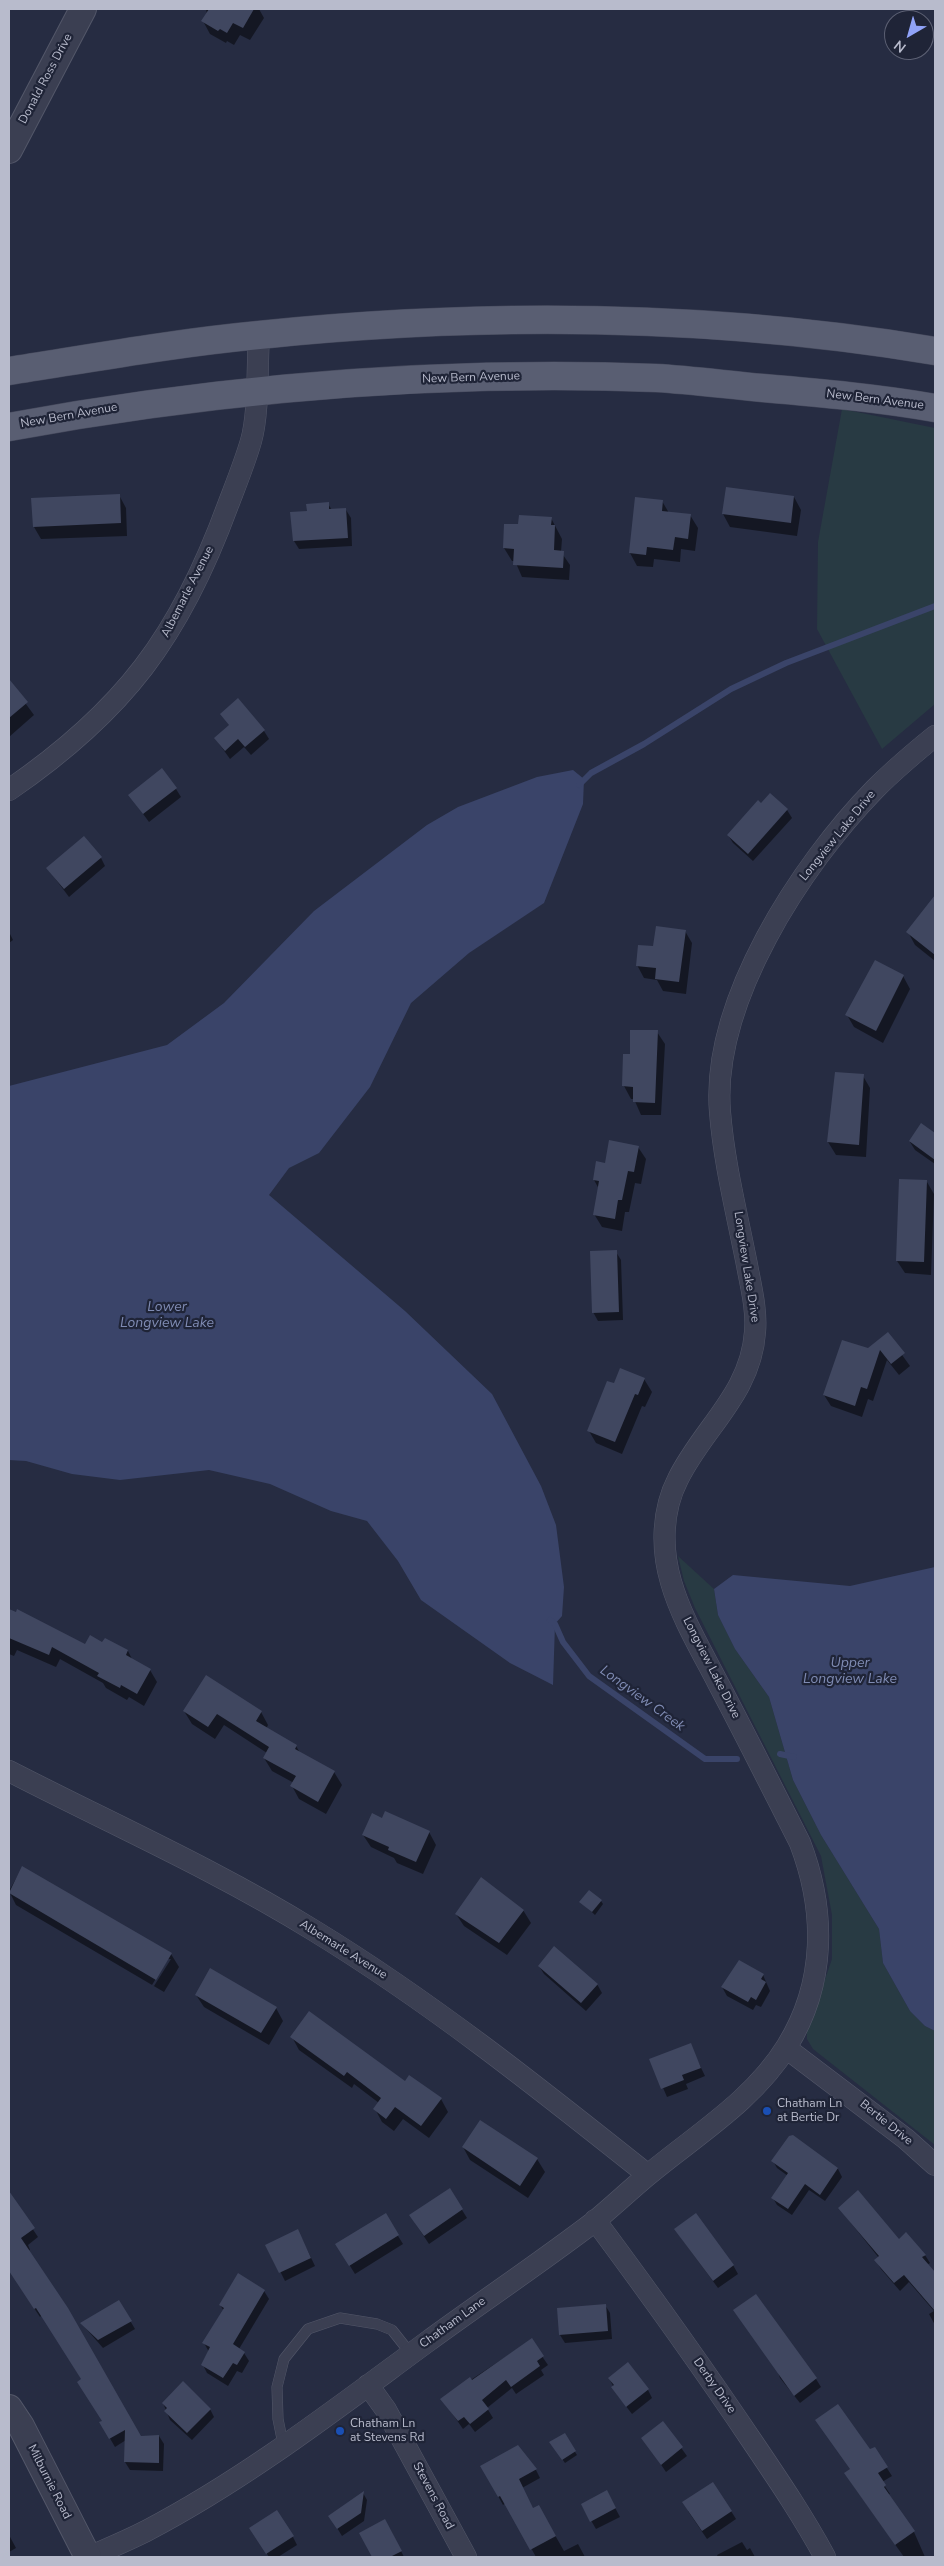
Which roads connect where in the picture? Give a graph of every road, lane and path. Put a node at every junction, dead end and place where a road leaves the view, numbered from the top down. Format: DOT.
graph roads {
  1 [pos="83,9"];
  2 [pos="9,150"];
  3 [pos="259,335"];
  4 [pos="935,351"];
  5 [pos="9,371"];
  6 [pos="256,390"];
  7 [pos="935,408"];
  8 [pos="9,427"];
  9 [pos="935,736"];
  10 [pos="9,790"];
  11 [pos="9,1771"];
  12 [pos="786,2048"];
  13 [pos="935,2166"];
  14 [pos="648,2175"];
  15 [pos="595,2220"];
  16 [pos="411,2354"];
  17 [pos="368,2385"];
  18 [pos="9,2408"];
  19 [pos="283,2444"];
  20 [pos="89,2557"];
  21 [pos="466,2557"];
  22 [pos="825,2557"];
  1 -- 2 [label="street, Donald Ross Drive"];
  3 -- 4 [label="main road"];
  3 -- 5 [label="main road"];
  3 -- 6 [label="street, Albemarle Avenue"];
  6 -- 7 [label="main road, New Bern Avenue"];
  6 -- 8 [label="main road, New Bern Avenue"];
  6 -- 10 [label="street, Albemarle Avenue"];
  9 -- 12 [label="street, Longview Lake Drive"];
  11 -- 14 [label="street, Albemarle Avenue"];
  12 -- 13 [label="street, Bertie Drive"];
  12 -- 14 [label="street, Chatham Lane"];
  14 -- 15 [label="street, Chatham Lane"];
  15 -- 16 [label="street, Chatham Lane"];
  15 -- 22 [label="street, Derby Drive"];
  16 -- 17 [label="street, Chatham Lane"];
  16 -- 19 [label="lane"];
  17 -- 19 [label="street, Chatham Lane"];
  17 -- 21 [label="street, Stevens Road"];
  18 -- 20 [label="street, Milburnie Road"];
  19 -- 20 [label="street, Chatham Lane"];
}
